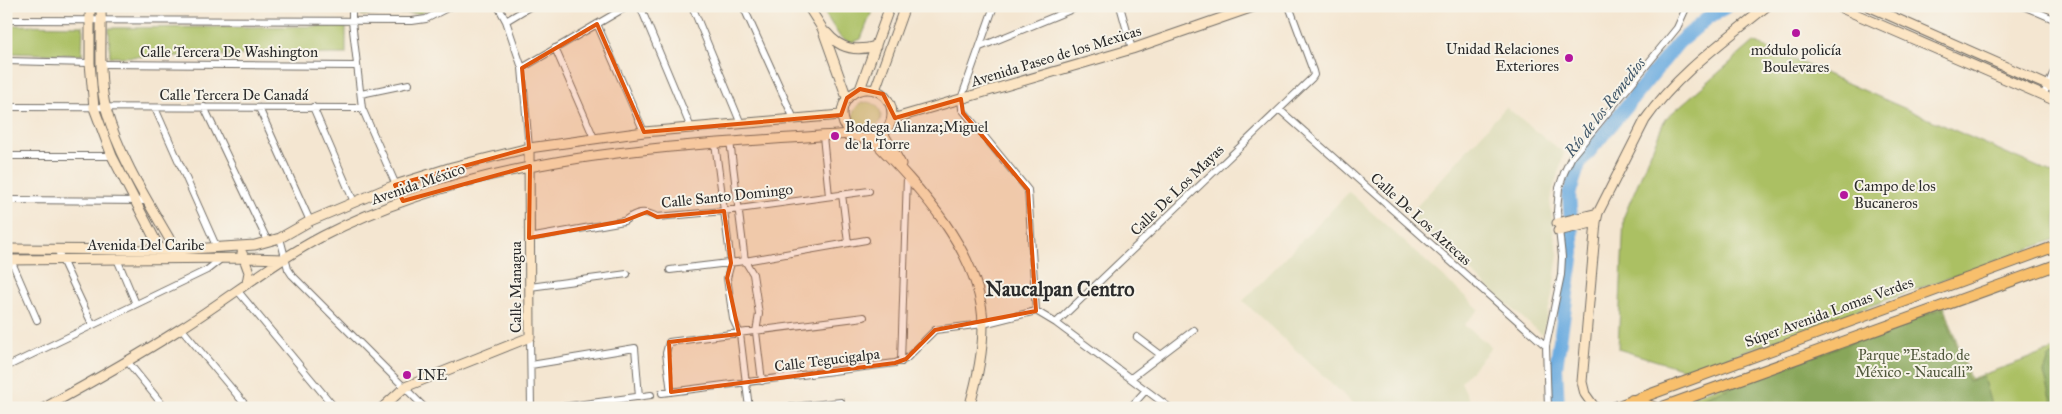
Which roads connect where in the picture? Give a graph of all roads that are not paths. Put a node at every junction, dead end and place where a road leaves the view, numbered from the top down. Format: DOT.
graph roads {
  1 [pos="90,6"];
  2 [pos="102,6"];
  3 [pos="352,6"];
  4 [pos="452,6"];
  5 [pos="498,6"];
  6 [pos="531,6"];
  7 [pos="628,6"];
  8 [pos="640,6"];
  9 [pos="692,6"];
  10 [pos="743,6"];
  11 [pos="808,6"];
  12 [pos="890,6"];
  13 [pos="905,6"];
  14 [pos="994,6"];
  15 [pos="1080,6"];
  16 [pos="1120,6"];
  17 [pos="1256,6"];
  18 [pos="1289,6"];
  19 [pos="1687,6"];
  20 [pos="1767,6"];
  21 [pos="1837,6"];
  22 [pos="1868,6"];
  23 [pos="2023,6"];
  24 [pos="6,20"];
  25 [pos="2056,20"];
  26 [pos="90,21"];
  27 [pos="102,21"];
  28 [pos="506,21"];
  29 [pos="352,22"];
  30 [pos="597,24"];
  31 [pos="822,28"];
  32 [pos="876,46"];
  33 [pos="980,47"];
  34 [pos="554,48"];
  35 [pos="1132,49"];
  36 [pos="6,61"];
  37 [pos="90,63"];
  38 [pos="101,64"];
  39 [pos="357,66"];
  40 [pos="2056,67"];
  41 [pos="522,68"];
  42 [pos="409,84"];
  43 [pos="2052,87"];
  44 [pos="875,90"];
  45 [pos="853,93"];
  46 [pos="360,94"];
  47 [pos="2043,96"];
  48 [pos="961,99"];
  49 [pos="2056,101"];
  50 [pos="6,107"];
  51 [pos="204,107"];
  52 [pos="313,107"];
  53 [pos="94,108"];
  54 [pos="106,108"];
  55 [pos="155,108"];
  56 [pos="259,108"];
  57 [pos="362,108"];
  58 [pos="1280,110"];
  59 [pos="841,115"];
  60 [pos="794,119"];
  61 [pos="892,119"];
  62 [pos="741,124"];
  63 [pos="692,128"];
  64 [pos="644,132"];
  65 [pos="883,133"];
  66 [pos="851,134"];
  67 [pos="616,136"];
  68 [pos="823,136"];
  69 [pos="594,138"];
  70 [pos="872,139"];
  71 [pos="730,141"];
  72 [pos="715,142"];
  73 [pos="529,148"];
  74 [pos="620,154"];
  75 [pos="6,156"];
  76 [pos="112,156"];
  77 [pos="530,166"];
  78 [pos="907,175"];
  79 [pos="395,185"];
  80 [pos="869,191"];
  81 [pos="842,194"];
  82 [pos="829,196"];
  83 [pos="6,200"];
  84 [pos="134,200"];
  85 [pos="148,200"];
  86 [pos="403,201"];
  87 [pos="354,202"];
  88 [pos="738,209"];
  89 [pos="724,211"];
  90 [pos="1598,213"];
  91 [pos="310,222"];
  92 [pos="1596,222"];
  93 [pos="1560,227"];
  94 [pos="280,238"];
  95 [pos="529,238"];
  96 [pos="866,240"];
  97 [pos="268,242"];
  98 [pos="848,244"];
  99 [pos="2056,246"];
  100 [pos="242,247"];
  101 [pos="217,248"];
  102 [pos="6,249"];
  103 [pos="57,250"];
  104 [pos="160,250"];
  105 [pos="176,250"];
  106 [pos="243,258"];
  107 [pos="62,259"];
  108 [pos="117,259"];
  109 [pos="166,259"];
  110 [pos="181,259"];
  111 [pos="221,259"];
  112 [pos="285,259"];
  113 [pos="9,260"];
  114 [pos="745,261"];
  115 [pos="731,263"];
  116 [pos="2056,266"];
  117 [pos="670,270"];
  118 [pos="627,274"];
  119 [pos="247,283"];
  120 [pos="530,287"];
  121 [pos="237,290"];
  122 [pos="136,304"];
  123 [pos="1036,311"];
  124 [pos="864,317"];
  125 [pos="37,320"];
  126 [pos="1056,323"];
  127 [pos="92,324"];
  128 [pos="983,324"];
  129 [pos="181,328"];
  130 [pos="1194,330"];
  131 [pos="756,332"];
  132 [pos="740,334"];
  133 [pos="530,337"];
  134 [pos="1137,337"];
  135 [pos="1546,346"];
  136 [pos="1161,355"];
  137 [pos="127,361"];
  138 [pos="901,362"];
  139 [pos="531,365"];
  140 [pos="6,367"];
  141 [pos="1131,378"];
  142 [pos="762,381"];
  143 [pos="745,383"];
  144 [pos="405,387"];
  145 [pos="1146,390"];
  146 [pos="671,392"];
  147 [pos="662,394"];
  148 [pos="651,395"];
  149 [pos="639,397"];
  150 [pos="1632,400"];
  151 [pos="841,402"];
  152 [pos="44,408"];
  153 [pos="165,408"];
  154 [pos="248,408"];
  155 [pos="335,408"];
  156 [pos="382,408"];
  157 [pos="425,408"];
  158 [pos="531,408"];
  159 [pos="554,408"];
  160 [pos="749,408"];
  161 [pos="782,408"];
  162 [pos="970,408"];
  163 [pos="1130,408"];
  164 [pos="1170,408"];
  165 [pos="1548,408"];
  166 [pos="1595,408"];
  167 [pos="1613,408"];
  168 [pos="1656,408"];
  169 [pos="1660,408"];
  1 -- 26 [label="main road"];
  2 -- 27 [label="main road"];
  3 -- 29 [label="street"];
  4 -- 29 [label="street"];
  5 -- 28 [label="street"];
  6 -- 28 [label="street"];
  7 -- 30 [label="street"];
  8 -- 63 [label="street"];
  9 -- 62 [label="street"];
  10 -- 60 [label="street"];
  11 -- 31 [label="main road"];
  12 -- 32 [label="main road"];
  13 -- 44 [label="main road"];
  14 -- 33 [label="street"];
  15 -- 33 [label="street"];
  16 -- 35 [label="street"];
  17 -- 35 [label="main road, Avenida Paseo de los Mexicas"];
  18 -- 58 [label="street, Calle De Los Mayas"];
  19 -- 93 [label="street"];
  20 -- 90 [label="main road"];
  21 -- 47 [label="main road"];
  22 -- 43 [label="main road"];
  23 -- 25 [label="street"];
  24 -- 26 [label="street"];
  26 -- 27 [label="street"];
  26 -- 37 [label="main road"];
  27 -- 29 [label="street"];
  27 -- 38 [label="main road"];
  28 -- 41 [label="street"];
  29 -- 39 [label="street"];
  30 -- 34 [label="street"];
  30 -- 64 [label="street"];
  31 -- 32 [label="main road"];
  31 -- 45 [label="main road"];
  32 -- 45 [label="main road"];
  33 -- 48 [label="street"];
  34 -- 41 [label="street"];
  34 -- 69 [label="street"];
  35 -- 48 [label="main road, Avenida Paseo de los Mexicas"];
  36 -- 37 [label="street"];
  37 -- 53 [label="main road"];
  38 -- 39 [label="street, Calle Tercera De Washington"];
  38 -- 54 [label="main road"];
  39 -- 46 [label="street"];
  40 -- 43 [label="street"];
  41 -- 73 [label="street"];
  42 -- 46 [label="street"];
  43 -- 47 [label="street"];
  44 -- 45 [label="main road"];
  44 -- 61 [label="main road"];
  45 -- 59 [label="main road"];
  46 -- 57 [label="street"];
  47 -- 49 [label="main road"];
  48 -- 61 [label="main road, Avenida Paseo de los Mexicas"];
  48 -- 123 [label="street"];
  50 -- 53 [label="street, Calle Tercera De Canadá"];
  51 -- 55 [label="street, Calle Tercera De Canadá"];
  51 -- 56 [label="street, Calle Tercera De Canadá"];
  51 -- 97 [label="street"];
  52 -- 56 [label="street, Calle Tercera De Canadá"];
  52 -- 57 [label="street, Calle Tercera De Canadá"];
  52 -- 87 [label="street"];
  53 -- 54 [label="street, Calle Tercera De Canadá"];
  53 -- 76 [label="main road"];
  54 -- 55 [label="street, Calle Tercera De Canadá"];
  54 -- 85 [label="main road"];
  55 -- 101 [label="street"];
  56 -- 91 [label="street"];
  57 -- 79 [label="street"];
  58 -- 126 [label="street, Calle De Los Mayas"];
  58 -- 135 [label="street, Calle De Los Aztecas"];
  59 -- 60 [label="main road, Avenida México"];
  59 -- 66 [label="main road"];
  60 -- 62 [label="main road, Avenida México"];
  61 -- 65 [label="main road"];
  62 -- 63 [label="main road, Avenida México"];
  63 -- 64 [label="main road, Avenida México"];
  64 -- 67 [label="main road, Avenida México"];
  65 -- 70 [label="main road"];
  65 -- 78 [label="main road"];
  66 -- 68 [label="main road, Avenida México"];
  66 -- 70 [label="main road"];
  67 -- 69 [label="main road, Avenida México"];
  67 -- 74 [label="main road"];
  68 -- 71 [label="main road, Avenida México"];
  68 -- 82 [label="street"];
  69 -- 73 [label="main road, Avenida México"];
  70 -- 78 [label="main road"];
  71 -- 72 [label="main road, Avenida México"];
  71 -- 88 [label="street"];
  72 -- 74 [label="main road, Avenida México"];
  72 -- 89 [label="street"];
  73 -- 77 [label="main road, Calle Managua"];
  73 -- 79 [label="main road, Avenida México"];
  74 -- 77 [label="main road, Avenida México"];
  75 -- 76 [label="street"];
  76 -- 84 [label="main road"];
  77 -- 86 [label="main road, Avenida México"];
  77 -- 95 [label="main road, Calle Managua"];
  78 -- 128 [label="main road"];
  78 -- 138 [label="street"];
  79 -- 86 [label="street"];
  79 -- 87 [label="main road, Avenida México"];
  80 -- 81 [label="street, Calle Santo Domingo"];
  81 -- 82 [label="street, Calle Santo Domingo"];
  81 -- 98 [label="street"];
  82 -- 88 [label="street, Calle Santo Domingo"];
  83 -- 84 [label="street"];
  84 -- 85 [label="street"];
  84 -- 104 [label="main road"];
  85 -- 105 [label="main road"];
  86 -- 112 [label="main road, Avenida México"];
  87 -- 91 [label="main road, Avenida México"];
  88 -- 89 [label="street, Calle Santo Domingo"];
  88 -- 114 [label="street"];
  89 -- 95 [label="street, Calle Santo Domingo"];
  89 -- 115 [label="street"];
  90 -- 92 [label="main road"];
  90 -- 93 [label="main road"];
  91 -- 94 [label="main road, Avenida México"];
  92 -- 93 [label="main road"];
  92 -- 166 [label="main road"];
  93 -- 135 [label="street"];
  94 -- 97 [label="main road, Avenida Del Caribe"];
  94 -- 112 [label="street"];
  95 -- 120 [label="main road, Calle Managua"];
  96 -- 98 [label="street"];
  97 -- 100 [label="main road, Avenida Del Caribe"];
  98 -- 114 [label="street"];
  99 -- 150 [label="main road, Súper Avenida Lomas Verdes"];
  100 -- 101 [label="main road, Avenida Del Caribe"];
  100 -- 106 [label="main road"];
  101 -- 105 [label="main road, Avenida Del Caribe"];
  102 -- 103 [label="main road, Avenida Del Caribe"];
  103 -- 104 [label="main road, Avenida Del Caribe"];
  103 -- 107 [label="street"];
  104 -- 105 [label="main road, Avenida Del Caribe"];
  104 -- 109 [label="main road"];
  105 -- 110 [label="main road"];
  106 -- 111 [label="main road, Avenida Del Caribe"];
  106 -- 112 [label="main road, Avenida Del Caribe"];
  106 -- 119 [label="main road"];
  107 -- 108 [label="main road, Avenida Del Caribe"];
  107 -- 113 [label="main road, Avenida Del Caribe"];
  107 -- 127 [label="street"];
  108 -- 109 [label="main road, Avenida Del Caribe"];
  108 -- 122 [label="street"];
  109 -- 110 [label="main road, Avenida Del Caribe"];
  110 -- 111 [label="main road, Avenida Del Caribe"];
  111 -- 122 [label="street"];
  112 -- 119 [label="main road, Avenida México"];
  112 -- 144 [label="street"];
  113 -- 125 [label="street"];
  114 -- 115 [label="street"];
  114 -- 131 [label="street"];
  115 -- 117 [label="street"];
  115 -- 132 [label="street"];
  116 -- 169 [label="main road"];
  118 -- 120 [label="street"];
  119 -- 121 [label="main road, Avenida México"];
  120 -- 133 [label="main road, Calle Managua"];
  121 -- 129 [label="main road, Avenida México"];
  121 -- 155 [label="street"];
  122 -- 127 [label="street"];
  123 -- 126 [label="street"];
  123 -- 128 [label="street, Calle Tegucigalpa"];
  124 -- 131 [label="street"];
  126 -- 141 [label="street"];
  127 -- 140 [label="street"];
  128 -- 138 [label="street, Calle Tegucigalpa"];
  128 -- 162 [label="main road"];
  129 -- 137 [label="main road, Avenida México"];
  129 -- 154 [label="street"];
  130 -- 136 [label="street"];
  131 -- 132 [label="street"];
  131 -- 142 [label="street"];
  132 -- 143 [label="street"];
  132 -- 146 [label="street"];
  133 -- 139 [label="street, Calle Managua"];
  133 -- 144 [label="main road"];
  134 -- 136 [label="street"];
  135 -- 165 [label="street"];
  136 -- 141 [label="street"];
  137 -- 152 [label="main road, Avenida México"];
  137 -- 153 [label="street"];
  138 -- 142 [label="street, Calle Tegucigalpa"];
  139 -- 149 [label="street"];
  139 -- 158 [label="street, Calle Managua"];
  141 -- 145 [label="street"];
  142 -- 143 [label="street, Calle Tegucigalpa"];
  143 -- 146 [label="street, Calle Tegucigalpa"];
  143 -- 160 [label="street"];
  144 -- 156 [label="main road"];
  144 -- 157 [label="street"];
  145 -- 163 [label="street"];
  145 -- 164 [label="street"];
  146 -- 147 [label="street, Calle Tegucigalpa"];
  148 -- 149 [label="street"];
  149 -- 159 [label="street"];
  150 -- 167 [label="main road, Súper Avenida Lomas Verdes"];
  150 -- 168 [label="main road"];
  151 -- 161 [label="street"];
}
